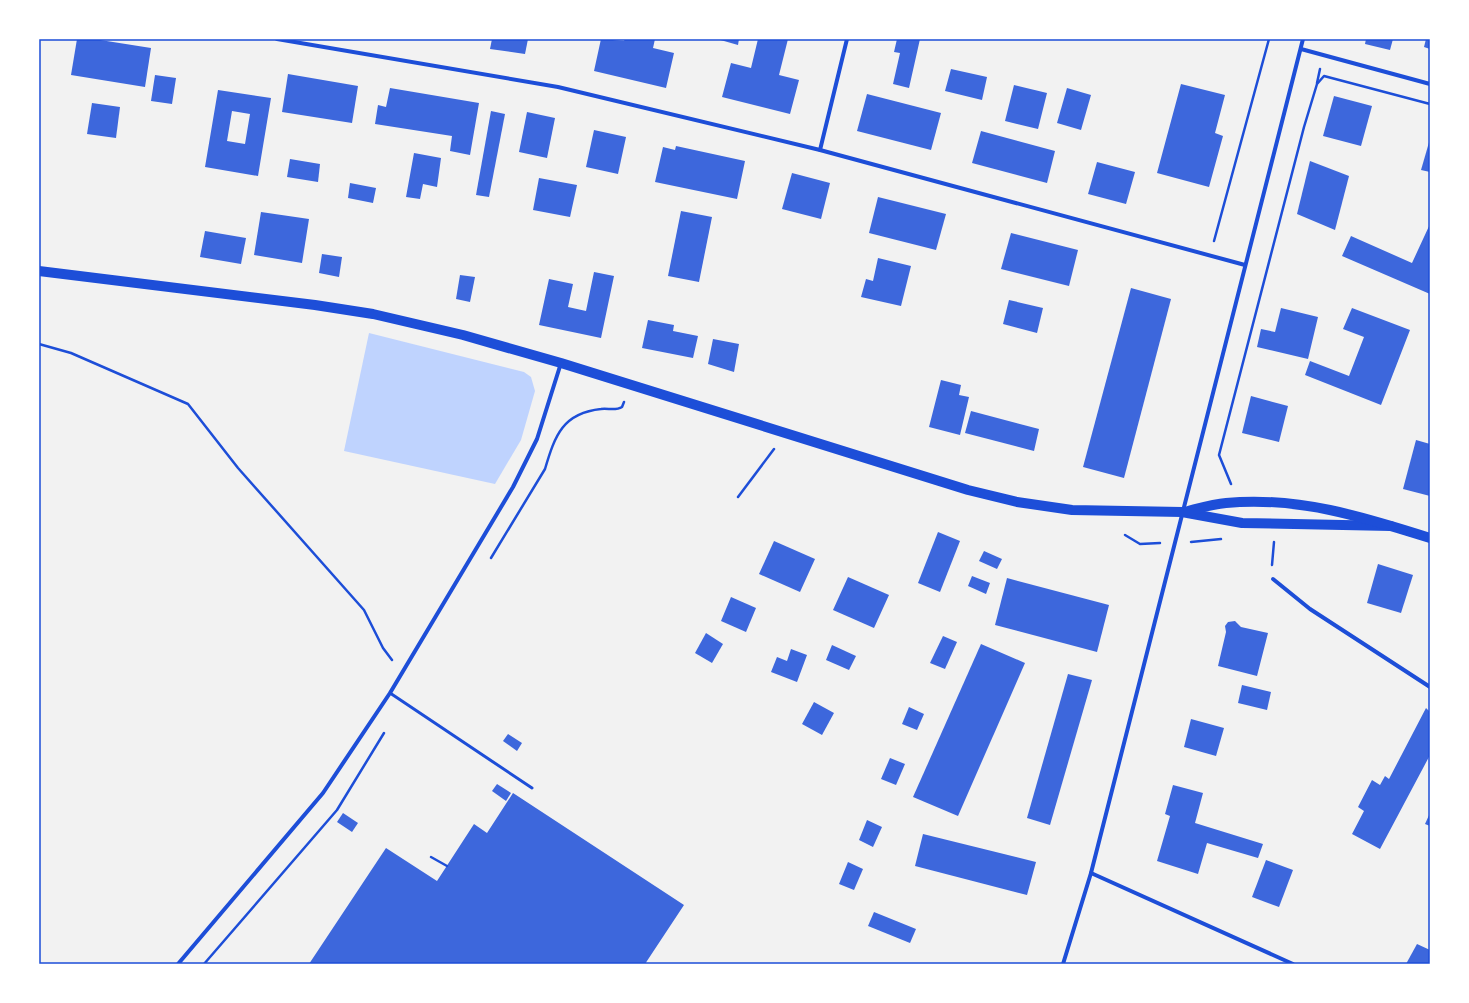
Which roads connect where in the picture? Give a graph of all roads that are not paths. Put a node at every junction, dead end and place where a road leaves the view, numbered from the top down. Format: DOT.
graph roads {
  1 [pos="277,39"];
  2 [pos="847,39"];
  3 [pos="1303,39"];
  4 [pos="291,40"];
  5 [pos="1301,49"];
  6 [pos="1430,84"];
  7 [pos="820,150"];
  8 [pos="1245,265"];
  9 [pos="39,271"];
  10 [pos="561,363"];
  11 [pos="1182,512"];
  12 [pos="1391,526"];
  13 [pos="1430,538"];
  14 [pos="1273,579"];
  15 [pos="1430,687"];
  16 [pos="390,693"];
  17 [pos="532,788"];
  18 [pos="1091,873"];
  19 [pos="178,964"];
  20 [pos="1063,964"];
  21 [pos="1293,964"];
  1 -- 4 [label="street"];
  2 -- 7 [label="street"];
  3 -- 5 [label="street"];
  4 -- 7 [label="street"];
  5 -- 6 [label="street"];
  5 -- 8 [label="street"];
  7 -- 8 [label="street"];
  8 -- 11 [label="street"];
  9 -- 10 [label="main road"];
  10 -- 11 [label="main road"];
  10 -- 16 [label="street"];
  11 -- 12 [label="main road"];
  11 -- 12 [label="main road"];
  11 -- 18 [label="street"];
  12 -- 13 [label="main road"];
  14 -- 15 [label="street"];
  16 -- 17 [label="lane"];
  16 -- 19 [label="street"];
  18 -- 20 [label="street"];
  18 -- 21 [label="street"];
}
